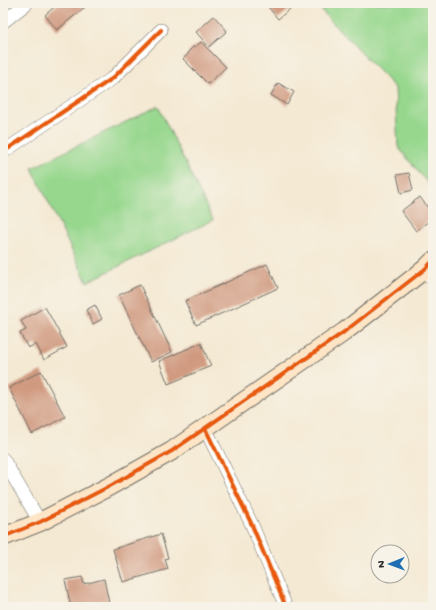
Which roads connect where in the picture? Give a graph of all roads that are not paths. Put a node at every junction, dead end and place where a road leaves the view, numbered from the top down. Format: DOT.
graph roads {
  1 [pos="27,3"];
  2 [pos="3,22"];
  3 [pos="161,30"];
  4 [pos="3,152"];
  5 [pos="430,270"];
  6 [pos="205,428"];
  7 [pos="3,459"];
  8 [pos="40,522"];
  9 [pos="3,537"];
  10 [pos="286,607"];
  1 -- 2 [label="street"];
  3 -- 4 [label="street"];
  5 -- 6 [label="street"];
  6 -- 8 [label="street"];
  6 -- 10 [label="street"];
  7 -- 8 [label="street"];
  8 -- 9 [label="street"];
}
